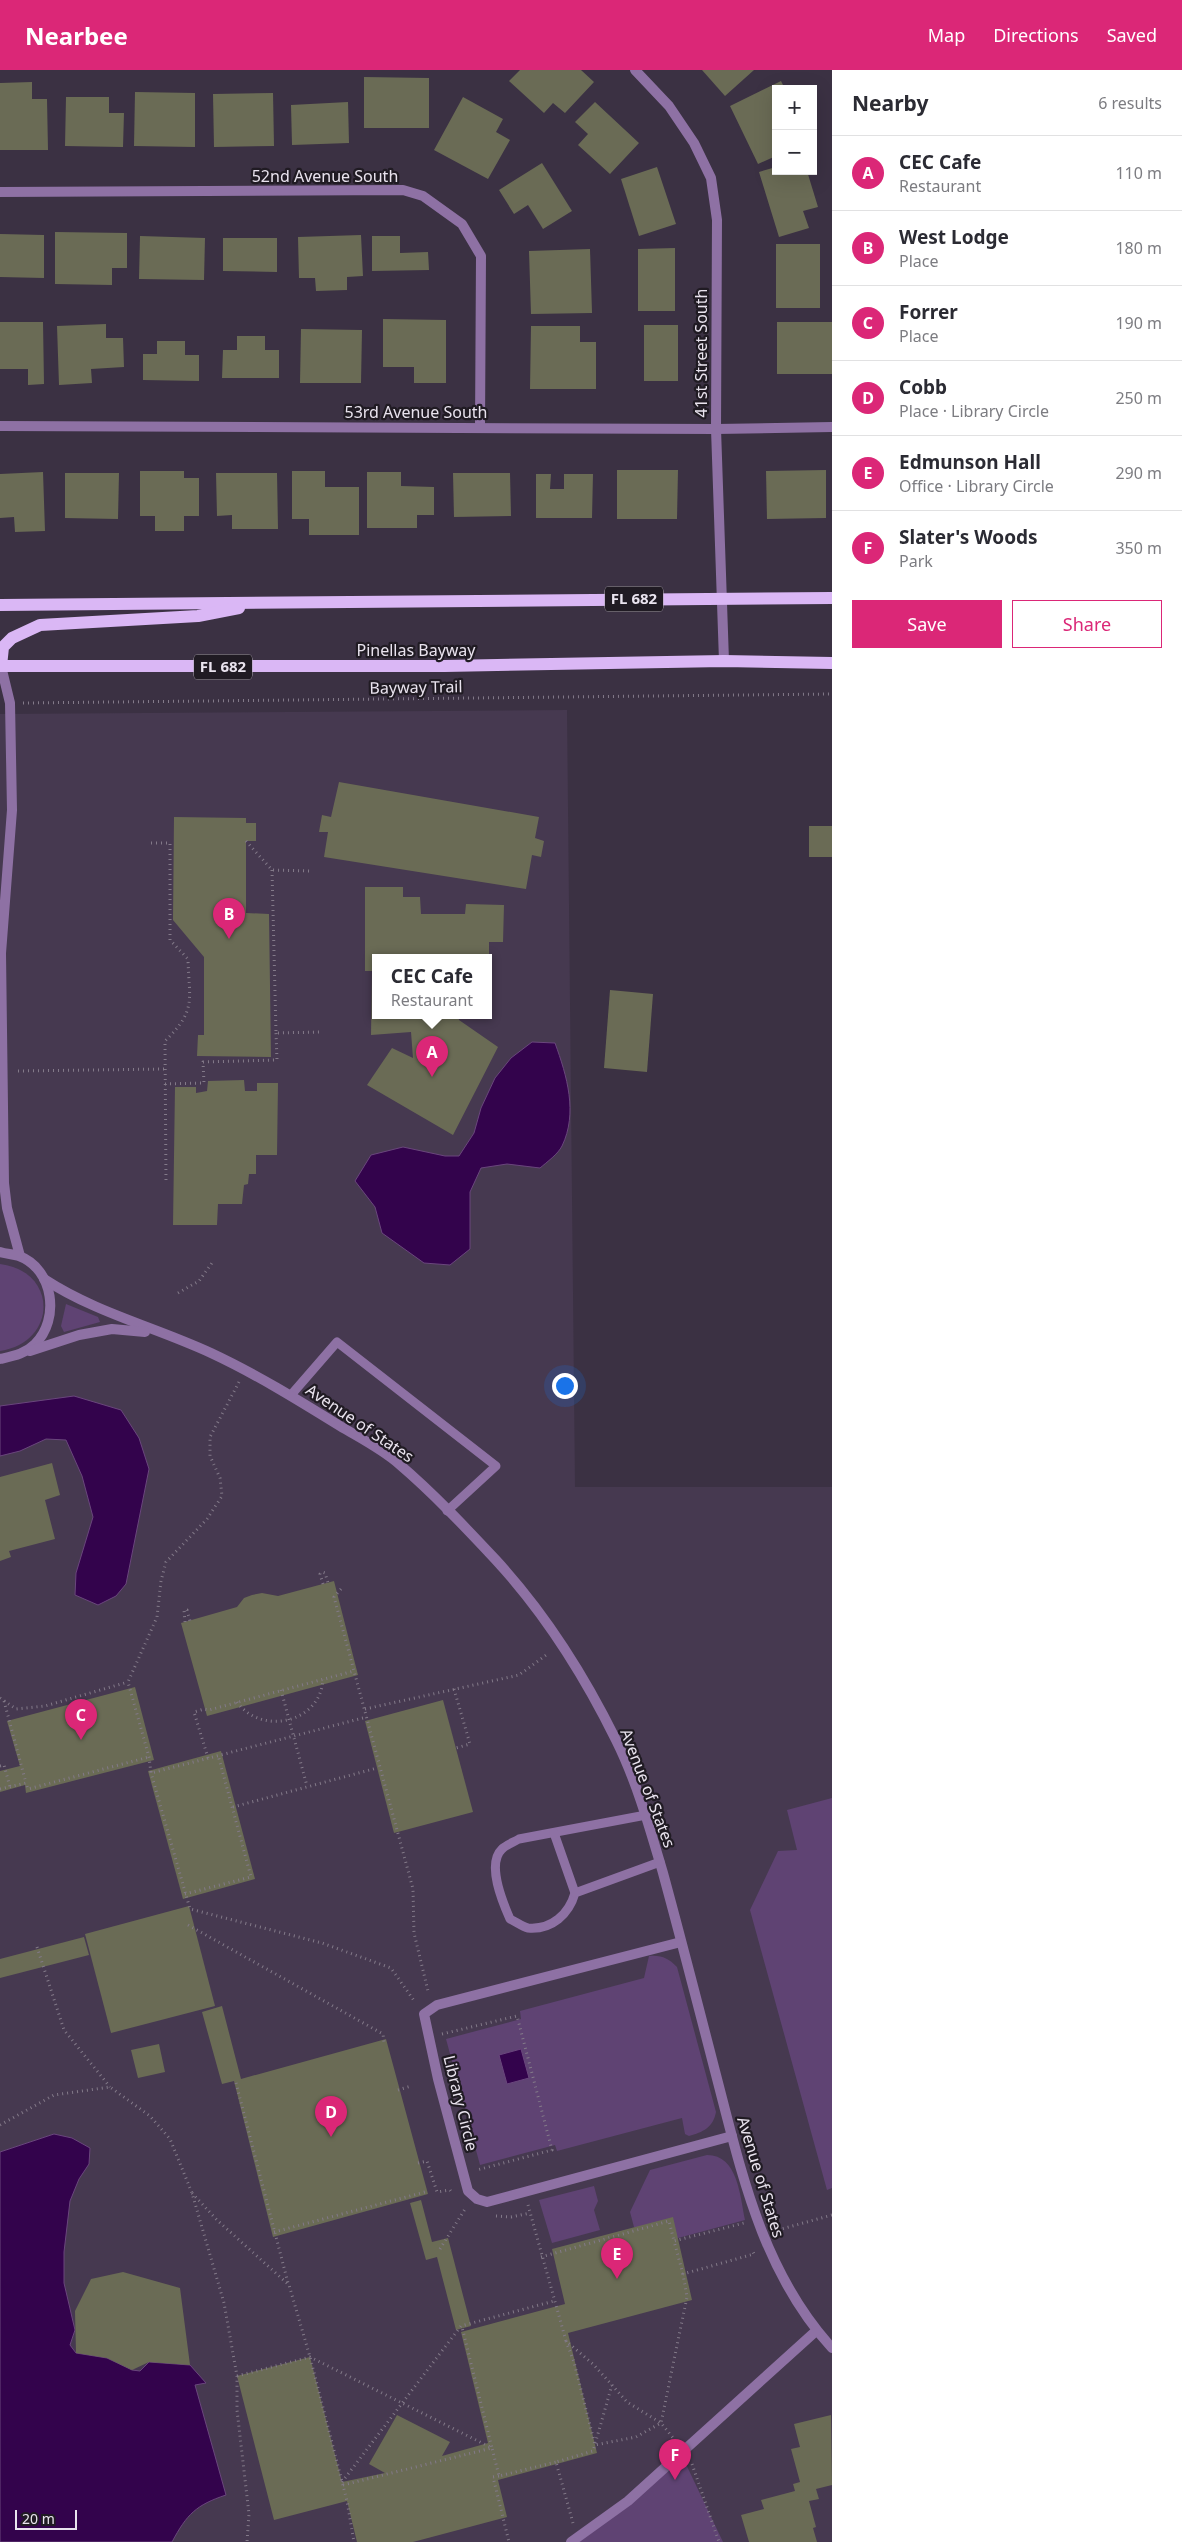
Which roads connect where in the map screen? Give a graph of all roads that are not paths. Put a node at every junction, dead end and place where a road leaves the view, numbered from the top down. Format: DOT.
graph roads {
  1 [pos="635,70"];
  2 [pos="0,192"];
  3 [pos="0,426"];
  4 [pos="480,427"];
  5 [pos="832,427"];
  6 [pos="716,429"];
  7 [pos="721,598"];
  8 [pos="832,598"];
  9 [pos="274,602"];
  10 [pos="0,605"];
  11 [pos="724,662"];
  12 [pos="832,663"];
  13 [pos="0,667"];
  14 [pos="1,976"];
  15 [pos="0,1252"];
  16 [pos="20,1256"];
  17 [pos="44,1279"];
  18 [pos="159,1333"];
  19 [pos="19,1355"];
  20 [pos="0,1360"];
  21 [pos="291,1395"];
  22 [pos="447,1512"];
  23 [pos="646,1815"];
  24 [pos="554,1834"];
  25 [pos="660,1862"];
  26 [pos="575,1893"];
  27 [pos="681,1942"];
  28 [pos="732,2136"];
  29 [pos="816,2331"];
  30 [pos="832,2348"];
  31 [pos="574,2540"];
  1 -- 6 [label="street, 41st Street South"];
  2 -- 4 [label="street, 52nd Avenue South"];
  3 -- 4 [label="street, 53rd Avenue South"];
  4 -- 6 [label="street, 53rd Avenue South"];
  5 -- 6 [label="street, 53rd Avenue South"];
  6 -- 7 [label="street, 41st Street South"];
  7 -- 8 [label="main road, FL 682"];
  7 -- 9 [label="main road, FL 682"];
  7 -- 11 [label="street, 41st Street South"];
  9 -- 10 [label="main road, FL 682"];
  9 -- 13 [label="main road"];
  11 -- 12 [label="main road, Pinellas Bayway / FL 682"];
  11 -- 13 [label="main road, Pinellas Bayway / FL 682"];
  13 -- 14 [label="street"];
  14 -- 16 [label="street"];
  15 -- 16 [label="street"];
  16 -- 17 [label="street, Avenue of States"];
  17 -- 18 [label="street, Avenue of States"];
  17 -- 19 [label="street"];
  18 -- 19 [label="street, Avenue of States"];
  18 -- 21 [label="street, Avenue of States"];
  19 -- 20 [label="street, Avenue of States"];
  21 -- 22 [label="street, Avenue of States"];
  21 -- 22 [label="lane"];
  22 -- 23 [label="street, Avenue of States"];
  23 -- 24 [label="lane"];
  23 -- 25 [label="street, Avenue of States"];
  24 -- 26 [label="lane"];
  24 -- 26 [label="lane"];
  25 -- 26 [label="lane"];
  25 -- 27 [label="street, Avenue of States"];
  27 -- 28 [label="street, Avenue of States"];
  27 -- 28 [label="street, Library Circle"];
  28 -- 29 [label="street, Avenue of States"];
  29 -- 30 [label="street, Avenue of States"];
  29 -- 31 [label="street"];
}
